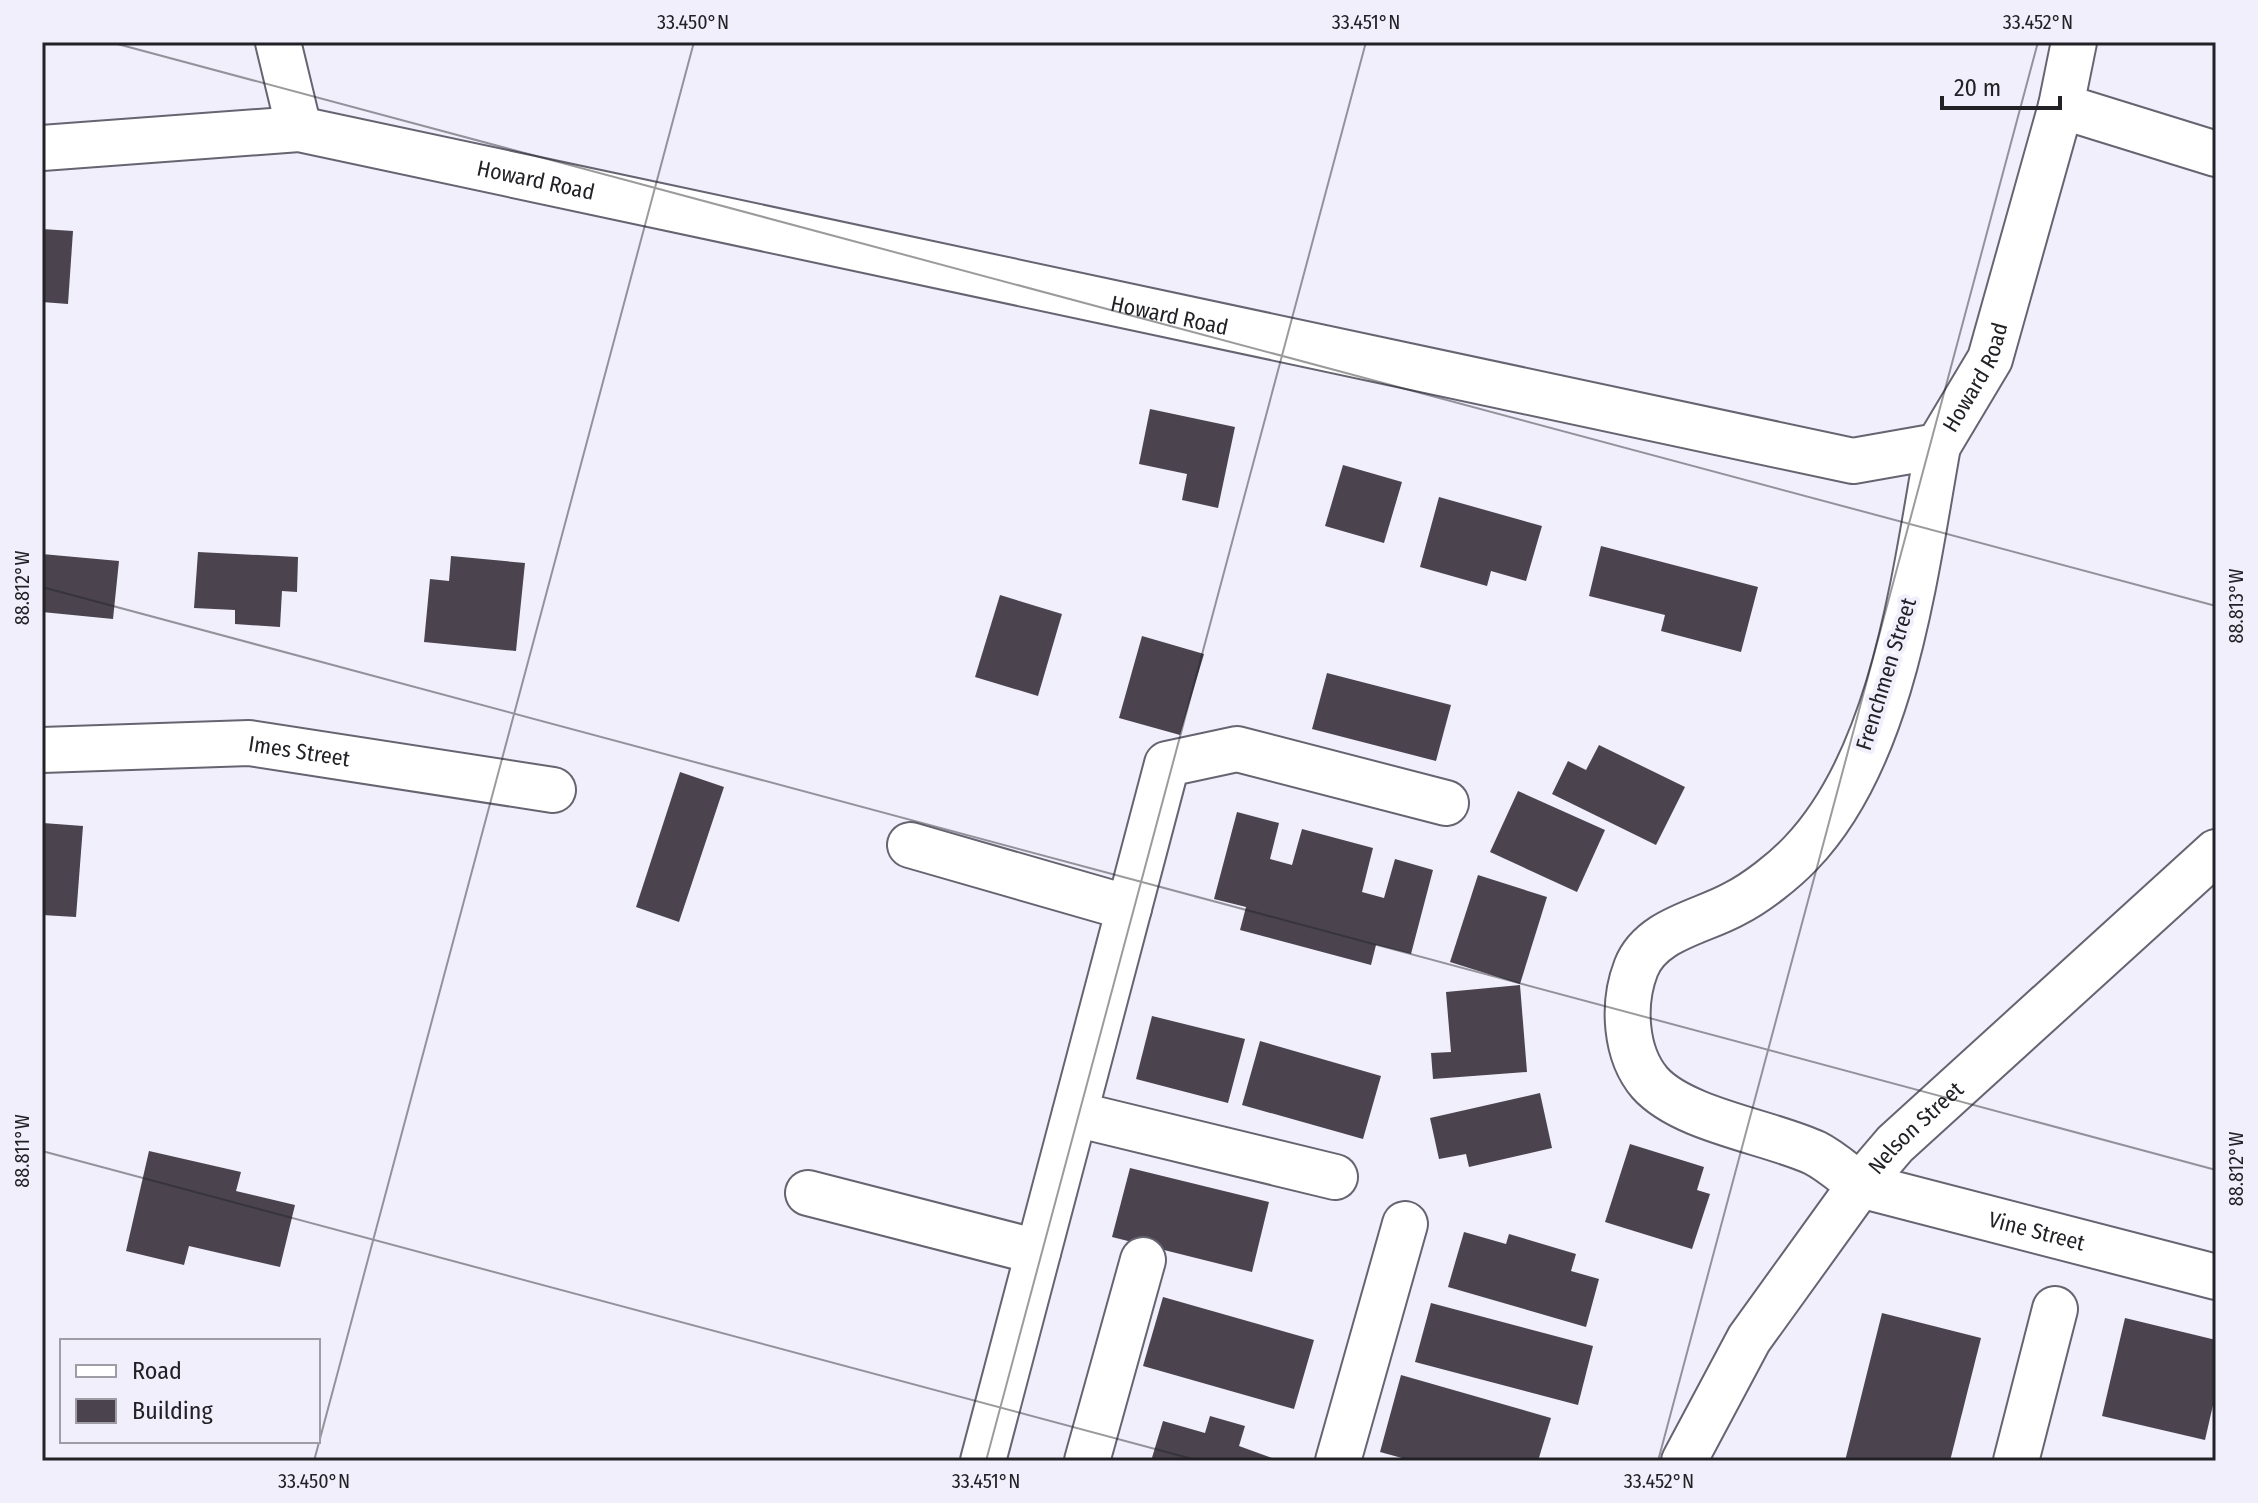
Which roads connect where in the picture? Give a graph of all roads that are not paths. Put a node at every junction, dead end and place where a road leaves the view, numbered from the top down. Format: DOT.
graph roads {
  1 [pos="278,42"];
  2 [pos="2074,42"];
  3 [pos="2061,106"];
  4 [pos="299,129"];
  5 [pos="42,148"];
  6 [pos="2216,154"];
  7 [pos="1938,446"];
  8 [pos="42,750"];
  9 [pos="553,790"];
  10 [pos="1446,803"];
  11 [pos="910,845"];
  12 [pos="2216,852"];
  13 [pos="1129,908"];
  14 [pos="1075,1114"];
  15 [pos="1335,1177"];
  16 [pos="1860,1185"];
  17 [pos="808,1193"];
  18 [pos="1405,1224"];
  19 [pos="1038,1252"];
  20 [pos="1143,1260"];
  21 [pos="2216,1277"];
  22 [pos="2055,1309"];
  23 [pos="983,1461"];
  24 [pos="1087,1461"];
  25 [pos="1338,1461"];
  26 [pos="1684,1461"];
  27 [pos="2016,1461"];
  1 -- 4 [label="street"];
  2 -- 3 [label="street, Howard Road"];
  3 -- 6 [label="street"];
  3 -- 7 [label="street, Howard Road"];
  4 -- 5 [label="street, Howard Road"];
  4 -- 7 [label="street, Howard Road"];
  7 -- 16 [label="street, Frenchmen Street"];
  8 -- 9 [label="street, Imes Street"];
  10 -- 13 [label="street"];
  11 -- 13 [label="street"];
  12 -- 16 [label="street, Nelson Street"];
  13 -- 14 [label="street"];
  14 -- 15 [label="street"];
  14 -- 19 [label="street"];
  16 -- 21 [label="street, Vine Street"];
  16 -- 26 [label="street, Nelson Street"];
  17 -- 19 [label="street"];
  18 -- 25 [label="street"];
  19 -- 23 [label="street"];
  20 -- 24 [label="street"];
  22 -- 27 [label="street"];
}
